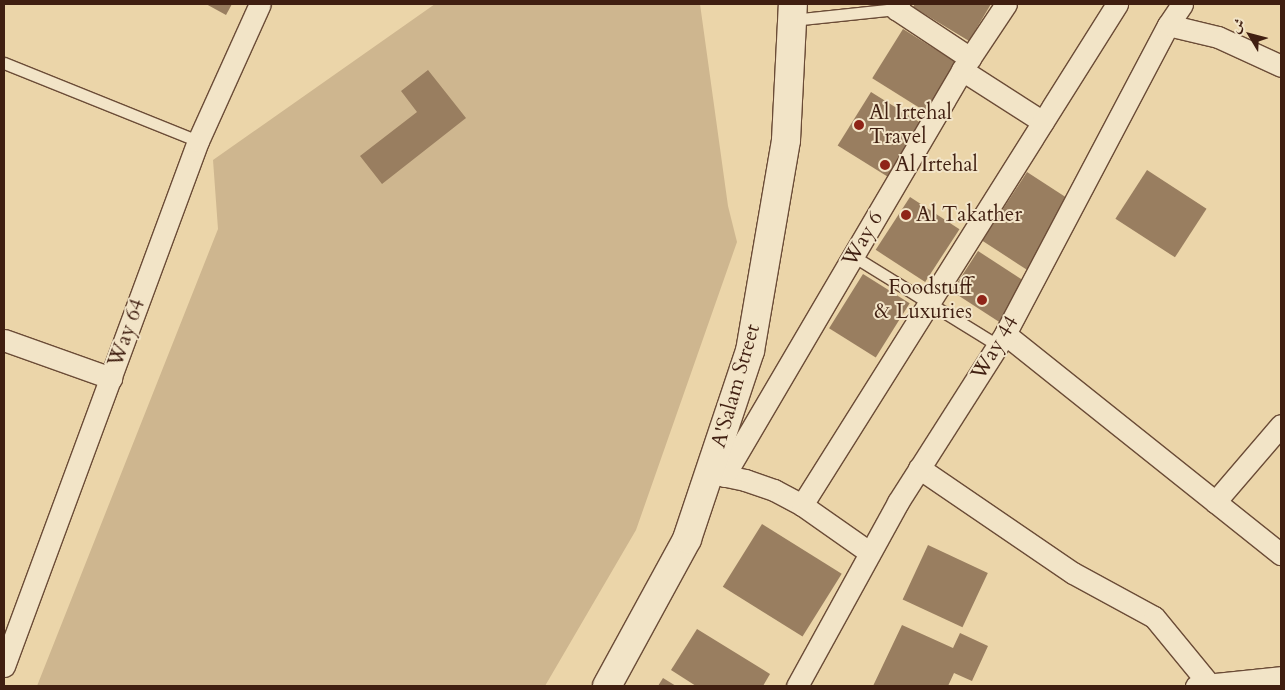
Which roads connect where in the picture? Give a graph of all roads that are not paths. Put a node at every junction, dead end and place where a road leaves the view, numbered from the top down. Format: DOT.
graph roads {
  1 [pos="260,4"];
  2 [pos="1006,4"];
  3 [pos="1117,4"];
  4 [pos="1182,4"];
  5 [pos="898,6"];
  6 [pos="792,12"];
  7 [pos="1168,25"];
  8 [pos="4,63"];
  9 [pos="966,64"];
  10 [pos="1281,66"];
  11 [pos="1043,122"];
  12 [pos="198,141"];
  13 [pos="853,256"];
  14 [pos="928,303"];
  15 [pos="4,340"];
  16 [pos="1001,340"];
  17 [pos="111,378"];
  18 [pos="1281,424"];
  19 [pos="920,468"];
  20 [pos="717,474"];
  21 [pos="1215,502"];
  22 [pos="802,505"];
  23 [pos="869,552"];
  24 [pos="1281,554"];
  25 [pos="4,666"];
  26 [pos="1281,677"];
  27 [pos="1202,685"];
  28 [pos="606,686"];
  29 [pos="797,686"];
  1 -- 12 [label="street, Way 64"];
  2 -- 9 [label="street, Way 6"];
  3 -- 11 [label="street"];
  4 -- 7 [label="street, Way 44"];
  5 -- 6 [label="lane"];
  5 -- 9 [label="street"];
  6 -- 20 [label="street, A'Salam Street"];
  7 -- 10 [label="street"];
  7 -- 16 [label="street, Way 44"];
  8 -- 12 [label="lane"];
  9 -- 11 [label="street"];
  9 -- 13 [label="street, Way 6"];
  11 -- 14 [label="street"];
  12 -- 17 [label="street, Way 64"];
  13 -- 14 [label="lane"];
  13 -- 20 [label="street, Way 6"];
  14 -- 16 [label="lane"];
  14 -- 22 [label="street"];
  15 -- 17 [label="street"];
  16 -- 19 [label="street, Way 44"];
  16 -- 21 [label="street"];
  17 -- 25 [label="street, Way 64"];
  18 -- 21 [label="street"];
  19 -- 23 [label="street, Way 44"];
  19 -- 27 [label="street"];
  20 -- 22 [label="street"];
  20 -- 28 [label="street, A'Salam Street"];
  21 -- 24 [label="street"];
  22 -- 23 [label="street"];
  23 -- 29 [label="street, Way 44"];
  26 -- 27 [label="street"];
}
